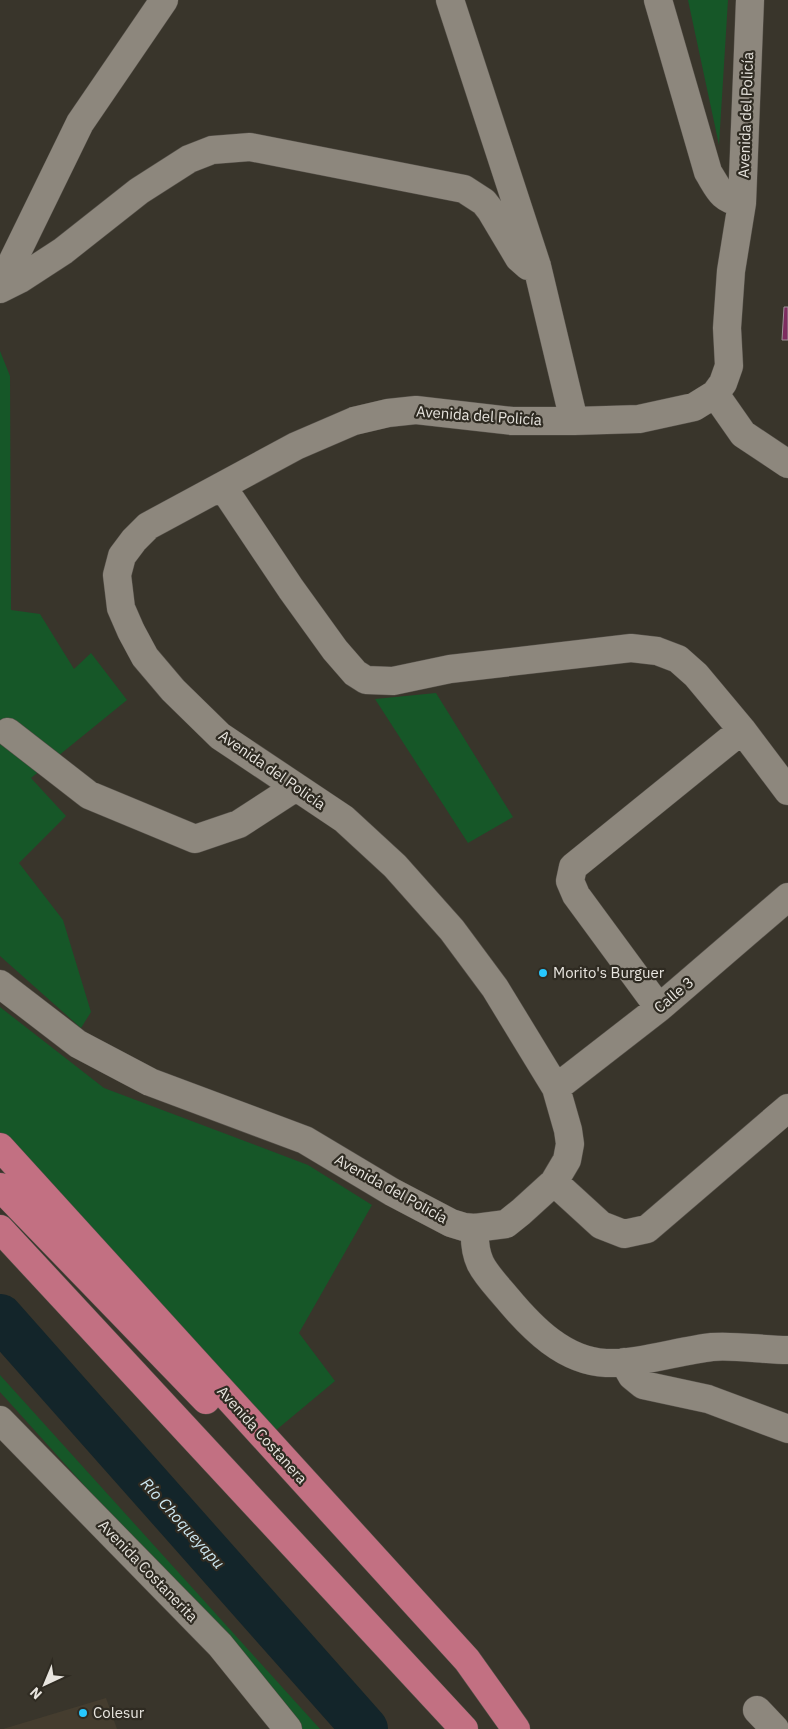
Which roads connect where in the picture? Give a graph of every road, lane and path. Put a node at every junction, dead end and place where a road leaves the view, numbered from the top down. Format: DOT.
graph roads {
  1 [pos="164,0"];
  2 [pos="450,0"];
  3 [pos="658,0"];
  4 [pos="750,0"];
  5 [pos="742,203"];
  6 [pos="537,266"];
  7 [pos="0,288"];
  8 [pos="715,394"];
  9 [pos="574,421"];
  10 [pos="788,464"];
  11 [pos="222,486"];
  12 [pos="742,730"];
  13 [pos="8,732"];
  14 [pos="296,787"];
  15 [pos="788,791"];
  16 [pos="788,897"];
  17 [pos="0,984"];
  18 [pos="659,1008"];
  19 [pos="556,1088"];
  20 [pos="788,1108"];
  21 [pos="0,1147"];
  22 [pos="554,1182"];
  23 [pos="0,1187"];
  24 [pos="0,1220"];
  25 [pos="475,1228"];
  26 [pos="0,1229"];
  27 [pos="48,1280"];
  28 [pos="788,1350"];
  29 [pos="624,1362"];
  30 [pos="0,1420"];
  31 [pos="788,1429"];
  32 [pos="288,1729"];
  33 [pos="464,1729"];
  34 [pos="504,1729"];
  35 [pos="516,1729"];
  1 -- 7 [label="street"];
  2 -- 6 [label="street"];
  3 -- 5 [label="street"];
  4 -- 5 [label="street, Avenida del Policía"];
  5 -- 8 [label="street, Avenida del Policía"];
  6 -- 7 [label="street"];
  6 -- 9 [label="street"];
  8 -- 9 [label="street, Avenida del Policía"];
  8 -- 10 [label="street"];
  9 -- 11 [label="street, Avenida del Policía"];
  11 -- 12 [label="street"];
  11 -- 14 [label="street, Avenida del Policía"];
  12 -- 15 [label="street"];
  12 -- 18 [label="street"];
  13 -- 14 [label="street"];
  14 -- 19 [label="street, Avenida del Policía"];
  16 -- 18 [label="street, Calle 3"];
  17 -- 25 [label="street, Avenida del Policía"];
  18 -- 19 [label="street, Calle 3"];
  19 -- 22 [label="street, Avenida del Policía"];
  20 -- 22 [label="street"];
  21 -- 35 [label="main road, Avenida Costanera"];
  22 -- 25 [label="street, Avenida del Policía"];
  23 -- 34 [label="main road"];
  24 -- 27 [label="main road"];
  25 -- 29 [label="street"];
  26 -- 27 [label="main road"];
  27 -- 33 [label="main road"];
  28 -- 29 [label="street"];
  29 -- 31 [label="street"];
  30 -- 32 [label="street, Avenida Costanerita"];
}
